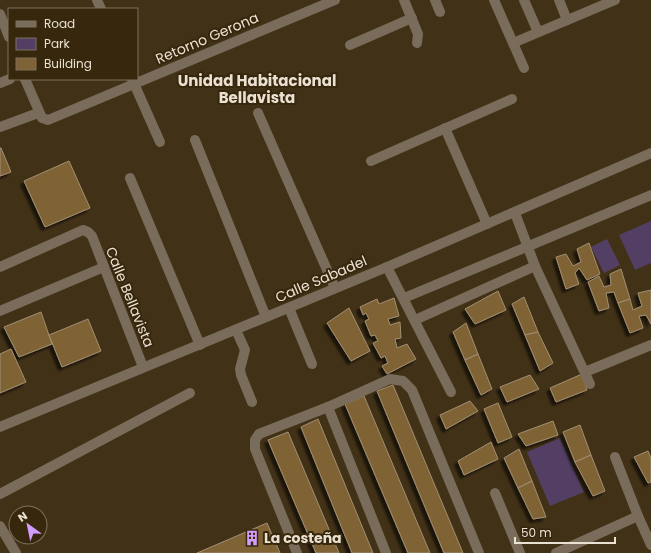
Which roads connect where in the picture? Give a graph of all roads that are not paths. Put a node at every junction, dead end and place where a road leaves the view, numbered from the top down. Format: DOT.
graph roads {
  1 [pos="335,0"];
  2 [pos="404,0"];
  3 [pos="435,0"];
  4 [pos="494,0"];
  5 [pos="524,0"];
  6 [pos="559,0"];
  7 [pos="615,0"];
  8 [pos="440,12"];
  9 [pos="0,14"];
  10 [pos="412,18"];
  11 [pos="568,20"];
  12 [pos="538,32"];
  13 [pos="8,34"];
  14 [pos="417,43"];
  15 [pos="513,43"];
  16 [pos="350,45"];
  17 [pos="524,68"];
  18 [pos="25,80"];
  19 [pos="138,80"];
  20 [pos="133,82"];
  21 [pos="512,98"];
  22 [pos="38,113"];
  23 [pos="258,113"];
  24 [pos="0,127"];
  25 [pos="445,128"];
  26 [pos="194,140"];
  27 [pos="160,142"];
  28 [pos="651,153"];
  29 [pos="371,160"];
  30 [pos="130,178"];
  31 [pos="651,195"];
  32 [pos="515,213"];
  33 [pos="487,224"];
  34 [pos="527,246"];
  35 [pos="535,266"];
  36 [pos="0,267"];
  37 [pos="387,267"];
  38 [pos="104,268"];
  39 [pos="335,288"];
  40 [pos="404,298"];
  41 [pos="289,308"];
  42 [pos="0,311"];
  43 [pos="266,317"];
  44 [pos="415,320"];
  45 [pos="236,330"];
  46 [pos="200,345"];
  47 [pos="651,345"];
  48 [pos="312,364"];
  49 [pos="143,367"];
  50 [pos="585,372"];
  51 [pos="590,384"];
  52 [pos="451,392"];
  53 [pos="190,393"];
  54 [pos="252,402"];
  55 [pos="328,407"];
  56 [pos="0,426"];
  57 [pos="615,457"];
  58 [pos="0,494"];
  59 [pos="495,494"];
  60 [pos="638,516"];
  61 [pos="0,526"];
  62 [pos="651,545"];
  63 [pos="16,553"];
  64 [pos="297,553"];
  65 [pos="386,553"];
  66 [pos="479,553"];
  67 [pos="520,553"];
  68 [pos="556,553"];
  1 -- 19 [label="street, Retorno Gerona"];
  2 -- 10 [label="street"];
  3 -- 8 [label="street"];
  4 -- 15 [label="street"];
  5 -- 12 [label="street"];
  6 -- 11 [label="street"];
  7 -- 11 [label="street"];
  9 -- 13 [label="street"];
  10 -- 14 [label="street"];
  10 -- 16 [label="street"];
  11 -- 12 [label="street"];
  12 -- 15 [label="street"];
  15 -- 17 [label="street"];
  18 -- 22 [label="street"];
  20 -- 22 [label="street"];
  20 -- 27 [label="street"];
  21 -- 25 [label="street"];
  22 -- 24 [label="street"];
  23 -- 39 [label="street"];
  25 -- 29 [label="street"];
  25 -- 33 [label="street"];
  26 -- 43 [label="street"];
  28 -- 32 [label="street, Calle Sabadel"];
  30 -- 46 [label="street"];
  31 -- 34 [label="street"];
  32 -- 33 [label="street, Calle Sabadel"];
  32 -- 34 [label="street"];
  33 -- 37 [label="street, Calle Sabadel"];
  34 -- 35 [label="street"];
  34 -- 40 [label="street"];
  35 -- 44 [label="street"];
  35 -- 50 [label="street"];
  36 -- 38 [label="street, Calle Bellavista"];
  37 -- 39 [label="street, Calle Sabadel"];
  37 -- 40 [label="street"];
  38 -- 42 [label="street"];
  38 -- 49 [label="street, Calle Bellavista"];
  39 -- 41 [label="street, Calle Sabadel"];
  40 -- 44 [label="street"];
  41 -- 43 [label="street, Calle Sabadel"];
  41 -- 48 [label="street"];
  43 -- 45 [label="street, Calle Sabadel"];
  44 -- 52 [label="street"];
  45 -- 46 [label="street, Calle Sabadel"];
  45 -- 54 [label="street"];
  46 -- 49 [label="street, Calle Sabadel"];
  47 -- 50 [label="street"];
  49 -- 56 [label="street, Calle Sabadel"];
  50 -- 51 [label="street"];
  53 -- 58 [label="street"];
  55 -- 64 [label="street"];
  55 -- 65 [label="street"];
  55 -- 66 [label="street"];
  57 -- 60 [label="street"];
  59 -- 67 [label="street"];
  60 -- 62 [label="street"];
  60 -- 68 [label="street"];
  61 -- 63 [label="street"];
}
